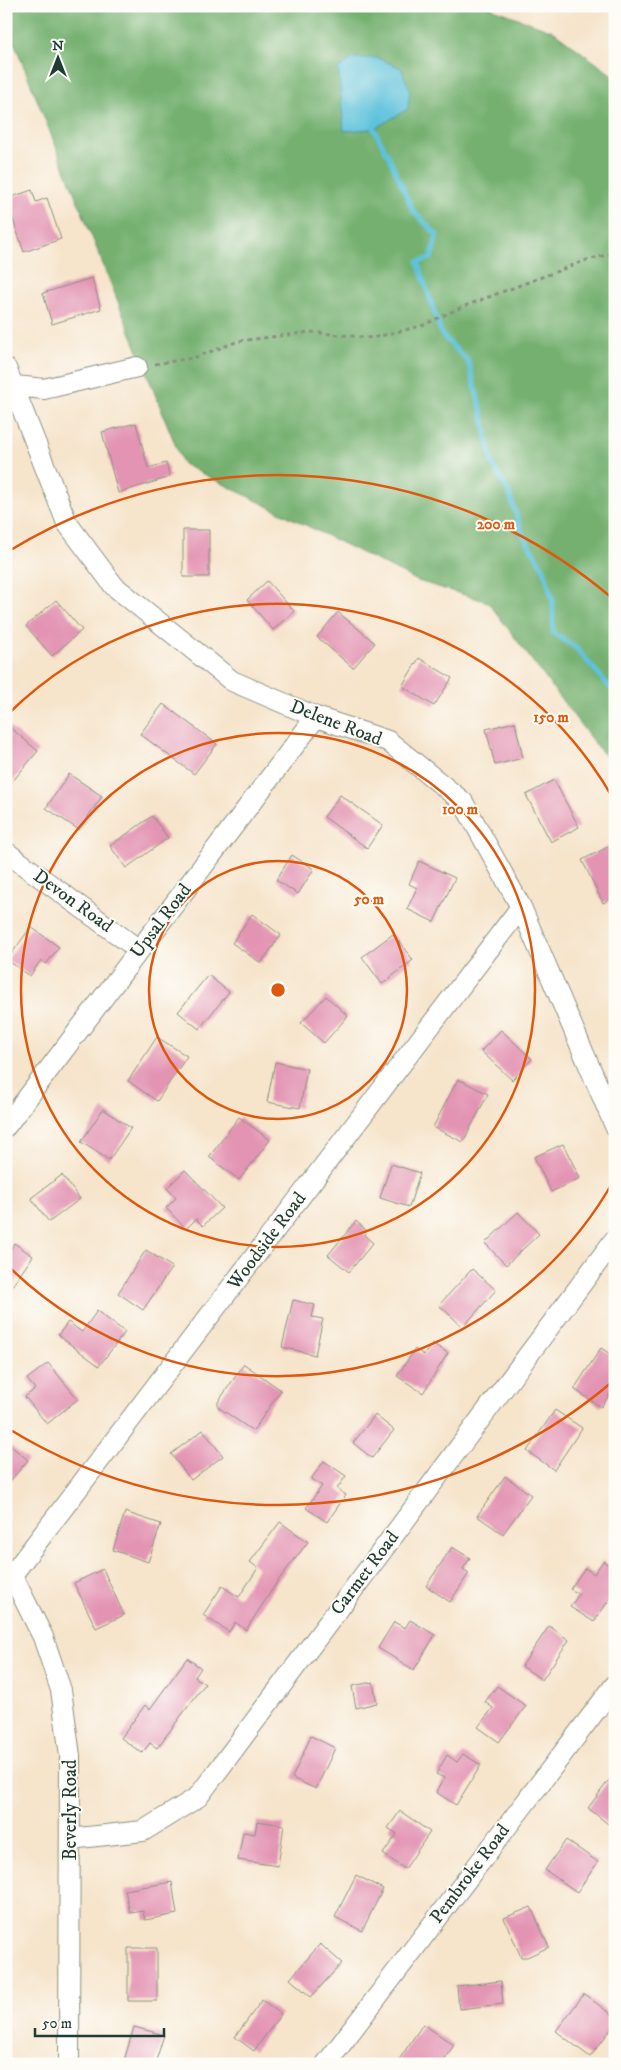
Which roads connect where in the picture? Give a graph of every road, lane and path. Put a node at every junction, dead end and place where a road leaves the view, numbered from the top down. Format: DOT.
graph roads {
  1 [pos="615,253"];
  2 [pos="137,367"];
  3 [pos="8,379"];
  4 [pos="316,717"];
  5 [pos="6,852"];
  6 [pos="521,907"];
  7 [pos="139,950"];
  8 [pos="6,1126"];
  9 [pos="615,1126"];
  10 [pos="615,1239"];
  11 [pos="9,1572"];
  12 [pos="615,1685"];
  13 [pos="70,1839"];
  14 [pos="69,2064"];
  15 [pos="326,2064"];
  1 -- 2 [label="path"];
  2 -- 3 [label="street"];
  3 -- 4 [label="street, Delene Road"];
  4 -- 6 [label="street, Delene Road"];
  4 -- 7 [label="street, Upsal Road"];
  5 -- 7 [label="street, Devon Road"];
  6 -- 9 [label="street, Delene Road"];
  6 -- 11 [label="street, Woodside Road"];
  7 -- 8 [label="street, Upsal Road"];
  10 -- 13 [label="street, Carmet Road"];
  11 -- 13 [label="street, Beverly Road"];
  12 -- 15 [label="street, Pembroke Road"];
  13 -- 14 [label="street, Beverly Road"];
}
